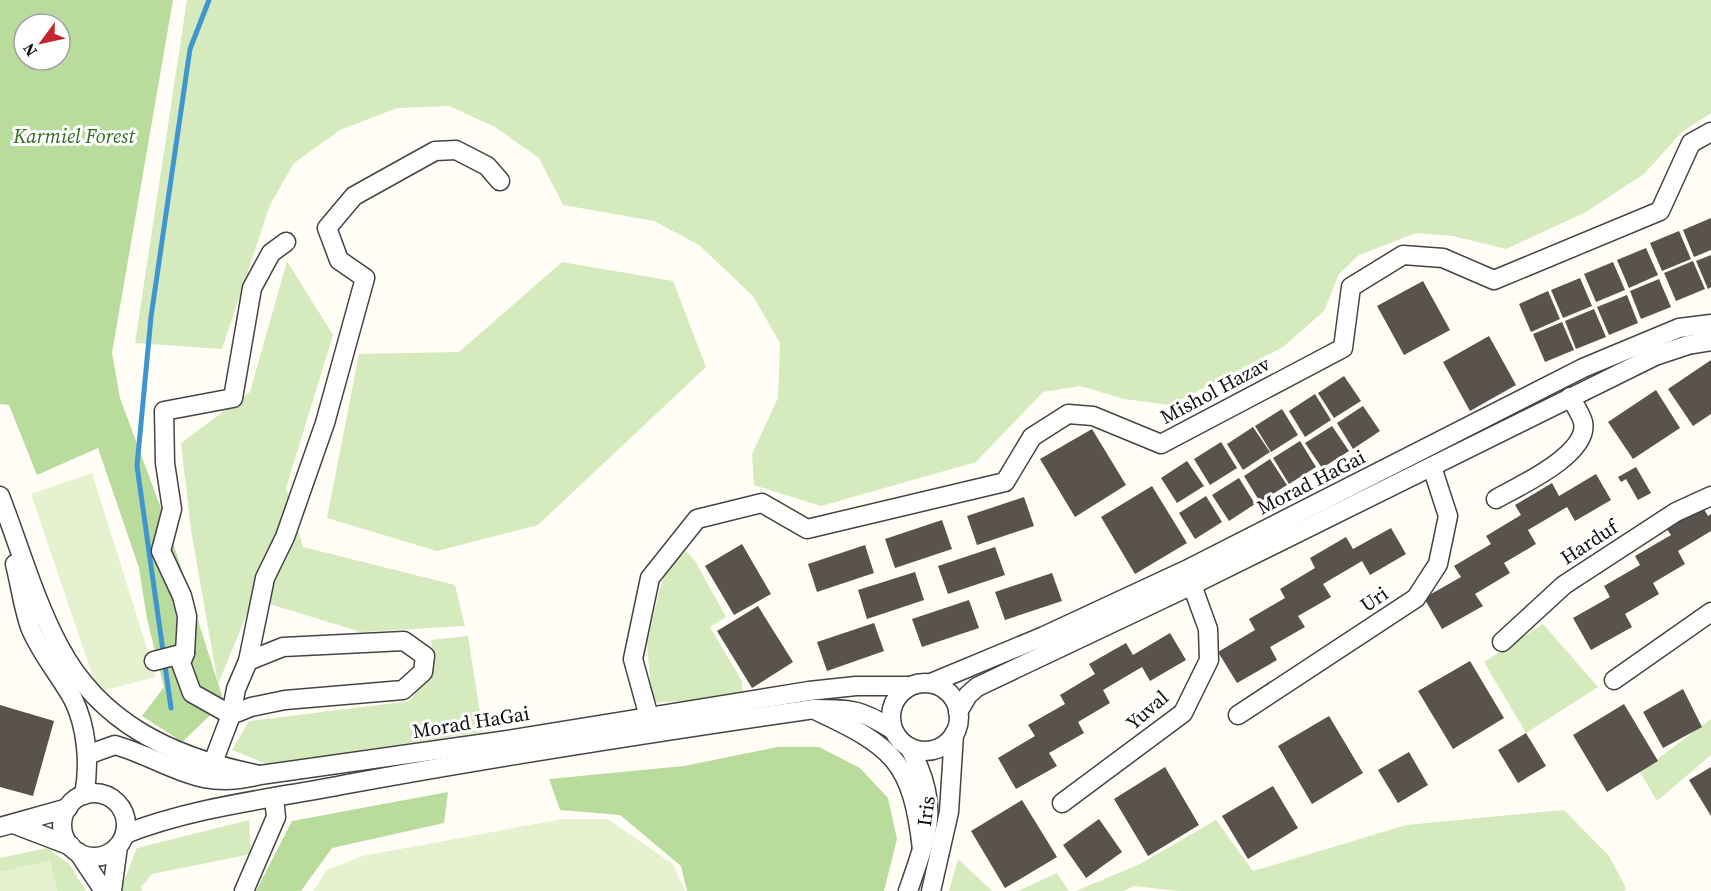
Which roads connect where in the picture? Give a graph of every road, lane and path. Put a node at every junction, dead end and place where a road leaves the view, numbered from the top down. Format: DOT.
graph roads {
  1 [pos="1711,132"];
  2 [pos="500,182"];
  3 [pos="286,242"];
  4 [pos="1711,324"];
  5 [pos="1711,341"];
  6 [pos="1570,397"];
  7 [pos="1432,467"];
  8 [pos="0,496"];
  9 [pos="1711,496"];
  10 [pos="1496,500"];
  11 [pos="1192,585"];
  12 [pos="1711,612"];
  13 [pos="1502,642"];
  14 [pos="185,653"];
  15 [pos="154,661"];
  16 [pos="248,661"];
  17 [pos="1614,680"];
  18 [pos="931,683"];
  19 [pos="910,686"];
  20 [pos="814,709"];
  21 [pos="958,712"];
  22 [pos="231,715"];
  23 [pos="1238,715"];
  24 [pos="649,717"];
  25 [pos="893,730"];
  26 [pos="954,734"];
  27 [pos="909,747"];
  28 [pos="87,755"];
  29 [pos="204,763"];
  30 [pos="168,767"];
  31 [pos="260,775"];
  32 [pos="84,795"];
  33 [pos="274,798"];
  34 [pos="1062,803"];
  35 [pos="68,808"];
  36 [pos="8,826"];
  37 [pos="122,840"];
  38 [pos="75,849"];
  39 [pos="922,849"];
  40 [pos="104,891"];
  41 [pos="112,891"];
  42 [pos="244,891"];
  43 [pos="909,891"];
  44 [pos="931,891"];
  1 -- 24 [label="street, Mishol Hazav"];
  2 -- 16 [label="street"];
  3 -- 14 [label="street"];
  4 -- 18 [label="street, Morad HaGai"];
  5 -- 6 [label="street, Morad HaGai"];
  6 -- 7 [label="street, Morad HaGai"];
  6 -- 10 [label="street"];
  7 -- 11 [label="street, Morad HaGai"];
  7 -- 23 [label="street, Uri"];
  8 -- 28 [label="street"];
  8 -- 29 [label="street"];
  9 -- 13 [label="street, Harduf"];
  11 -- 21 [label="street, Morad HaGai"];
  11 -- 34 [label="street, Yuval"];
  12 -- 17 [label="street"];
  14 -- 15 [label="street"];
  14 -- 22 [label="street"];
  16 -- 22 [label="street"];
  16 -- 22 [label="street"];
  18 -- 19 [label="street"];
  18 -- 21 [label="street"];
  19 -- 24 [label="street, Morad HaGai"];
  19 -- 25 [label="street"];
  20 -- 25 [label="street, Morad HaGai"];
  20 -- 33 [label="street, Morad HaGai"];
  20 -- 39 [label="street"];
  21 -- 26 [label="street"];
  22 -- 29 [label="street"];
  24 -- 31 [label="street, Morad HaGai"];
  25 -- 27 [label="street"];
  26 -- 27 [label="street"];
  26 -- 44 [label="street, Iris"];
  27 -- 39 [label="street, Iris"];
  28 -- 30 [label="street, Morad HaGai"];
  28 -- 32 [label="street"];
  29 -- 30 [label="street"];
  29 -- 31 [label="street"];
  30 -- 31 [label="street, Morad HaGai"];
  32 -- 35 [label="street"];
  32 -- 37 [label="street"];
  33 -- 37 [label="street, Morad HaGai"];
  33 -- 42 [label="street"];
  35 -- 36 [label="street"];
  35 -- 38 [label="street"];
  36 -- 38 [label="street"];
  37 -- 38 [label="street"];
  37 -- 41 [label="street"];
  38 -- 40 [label="street"];
  39 -- 43 [label="street, Iris"];
}
